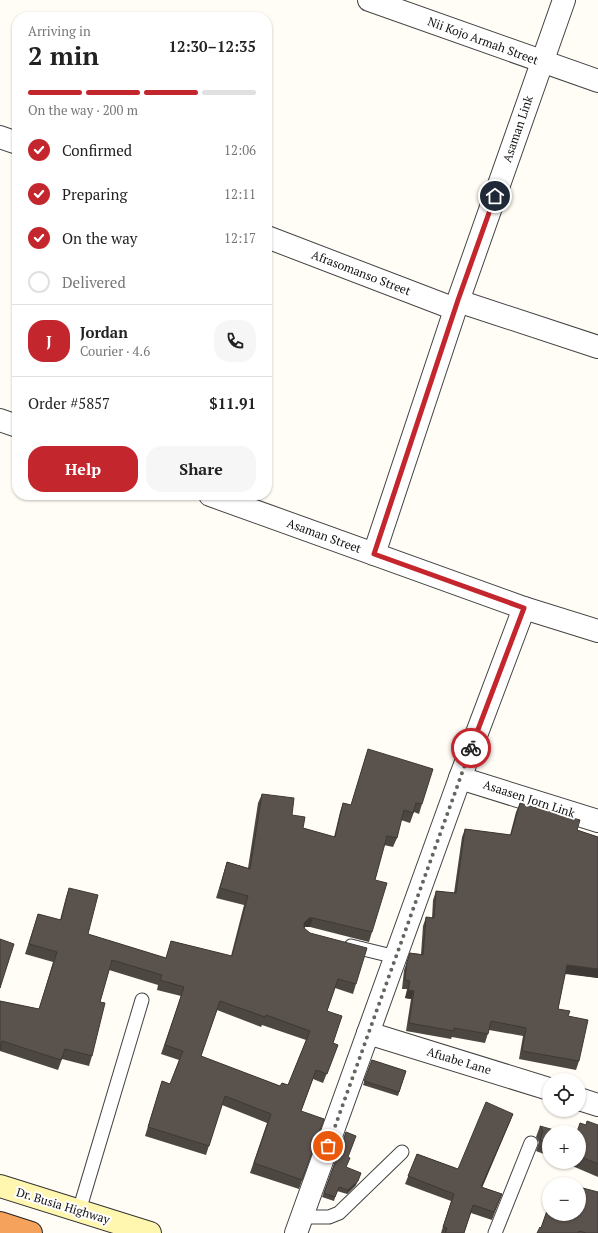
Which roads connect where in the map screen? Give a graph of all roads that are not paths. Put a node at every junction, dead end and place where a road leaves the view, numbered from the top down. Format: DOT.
graph roads {
  1 [pos="369,0"];
  2 [pos="564,0"];
  3 [pos="542,62"];
  4 [pos="598,81"];
  5 [pos="0,137"];
  6 [pos="12,141"];
  7 [pos="272,239"];
  8 [pos="456,305"];
  9 [pos="598,347"];
  10 [pos="0,420"];
  11 [pos="12,424"];
  12 [pos="224,500"];
  13 [pos="374,554"];
  14 [pos="524,608"];
  15 [pos="598,630"];
  16 [pos="460,778"];
  17 [pos="598,821"];
  18 [pos="337,943"];
  19 [pos="396,957"];
  20 [pos="142,1000"];
  21 [pos="368,1033"];
  22 [pos="542,1087"];
  23 [pos="586,1101"];
  24 [pos="598,1105"];
  25 [pos="531,1143"];
  26 [pos="402,1152"];
  27 [pos="0,1186"];
  28 [pos="79,1211"];
  29 [pos="0,1224"];
  30 [pos="299,1225"];
  31 [pos="32,1233"];
  32 [pos="150,1233"];
  33 [pos="495,1233"];
  1 -- 3 [label="street, Nii Kojo Armah Street"];
  2 -- 3 [label="street, Asaman Link"];
  3 -- 4 [label="street, Nii Kojo Armah Street"];
  3 -- 8 [label="street, Asaman Link"];
  5 -- 6 [label="street"];
  7 -- 8 [label="street, Afrasomanso Street"];
  8 -- 9 [label="street, Afrasomanso Street"];
  8 -- 13 [label="street, Asaman Link"];
  10 -- 11 [label="street"];
  12 -- 13 [label="street, Asaman Street"];
  13 -- 14 [label="street, Asaman Street"];
  14 -- 15 [label="street, Asaman Street"];
  14 -- 16 [label="street"];
  16 -- 17 [label="street, Asaasen Jorn Link"];
  16 -- 19 [label="street"];
  18 -- 19 [label="lane"];
  19 -- 21 [label="street"];
  20 -- 28 [label="lane"];
  21 -- 22 [label="street, Afuabe Lane"];
  21 -- 30 [label="street"];
  23 -- 24 [label="street"];
  25 -- 33 [label="lane"];
  26 -- 30 [label="lane"];
  27 -- 28 [label="street, Dr. Busia Highway"];
  28 -- 32 [label="street, Dr. Busia Highway"];
  29 -- 31 [label="highway"];
}
